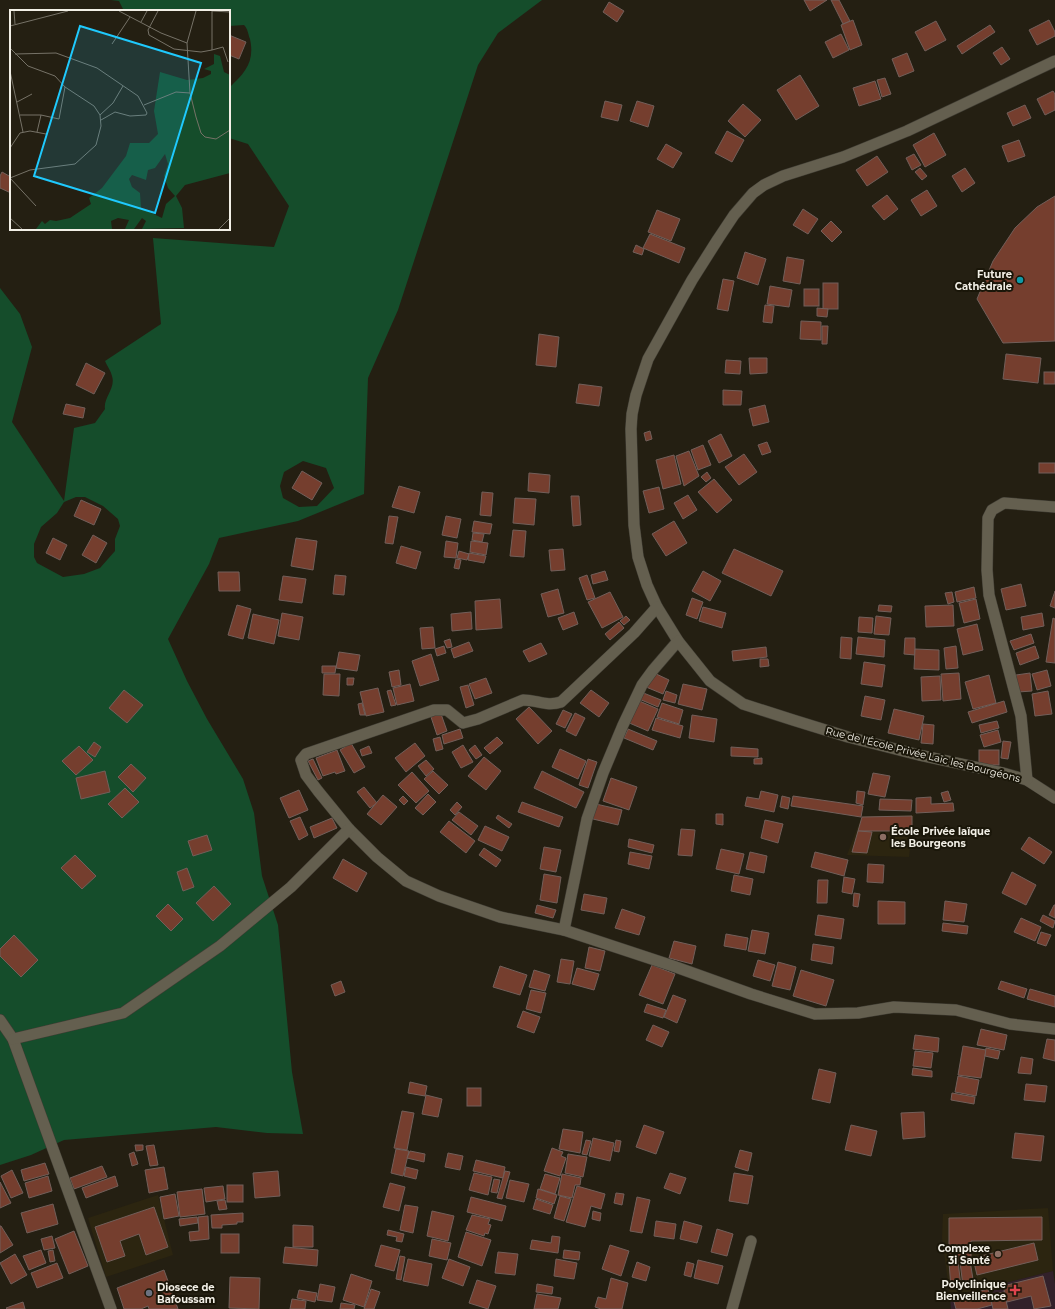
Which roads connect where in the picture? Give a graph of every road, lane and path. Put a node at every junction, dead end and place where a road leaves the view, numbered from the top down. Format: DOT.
graph roads {
  1 [pos="1055,61"];
  2 [pos="1055,507"];
  3 [pos="657,607"];
  4 [pos="678,641"];
  5 [pos="1027,780"];
  6 [pos="1055,798"];
  7 [pos="349,829"];
  8 [pos="564,930"];
  9 [pos="0,1020"];
  10 [pos="1055,1029"];
  11 [pos="13,1039"];
  12 [pos="751,1241"];
  13 [pos="111,1309"];
  14 [pos="732,1309"];
  1 -- 3 [label="street, Rue de l'École Privée Laïc les Bourgéons"];
  2 -- 5 [label="street"];
  3 -- 4 [label="street, Rue de l'École Privée Laïc les Bourgéons"];
  3 -- 7 [label="street"];
  4 -- 5 [label="street, Rue de l'École Privée Laïc les Bourgéons"];
  4 -- 8 [label="street"];
  5 -- 6 [label="street, Rue de l'École Privée Laïc les Bourgéons"];
  7 -- 8 [label="street"];
  7 -- 11 [label="street"];
  8 -- 10 [label="street"];
  9 -- 11 [label="street"];
  11 -- 13 [label="street"];
  12 -- 14 [label="street"];
}
